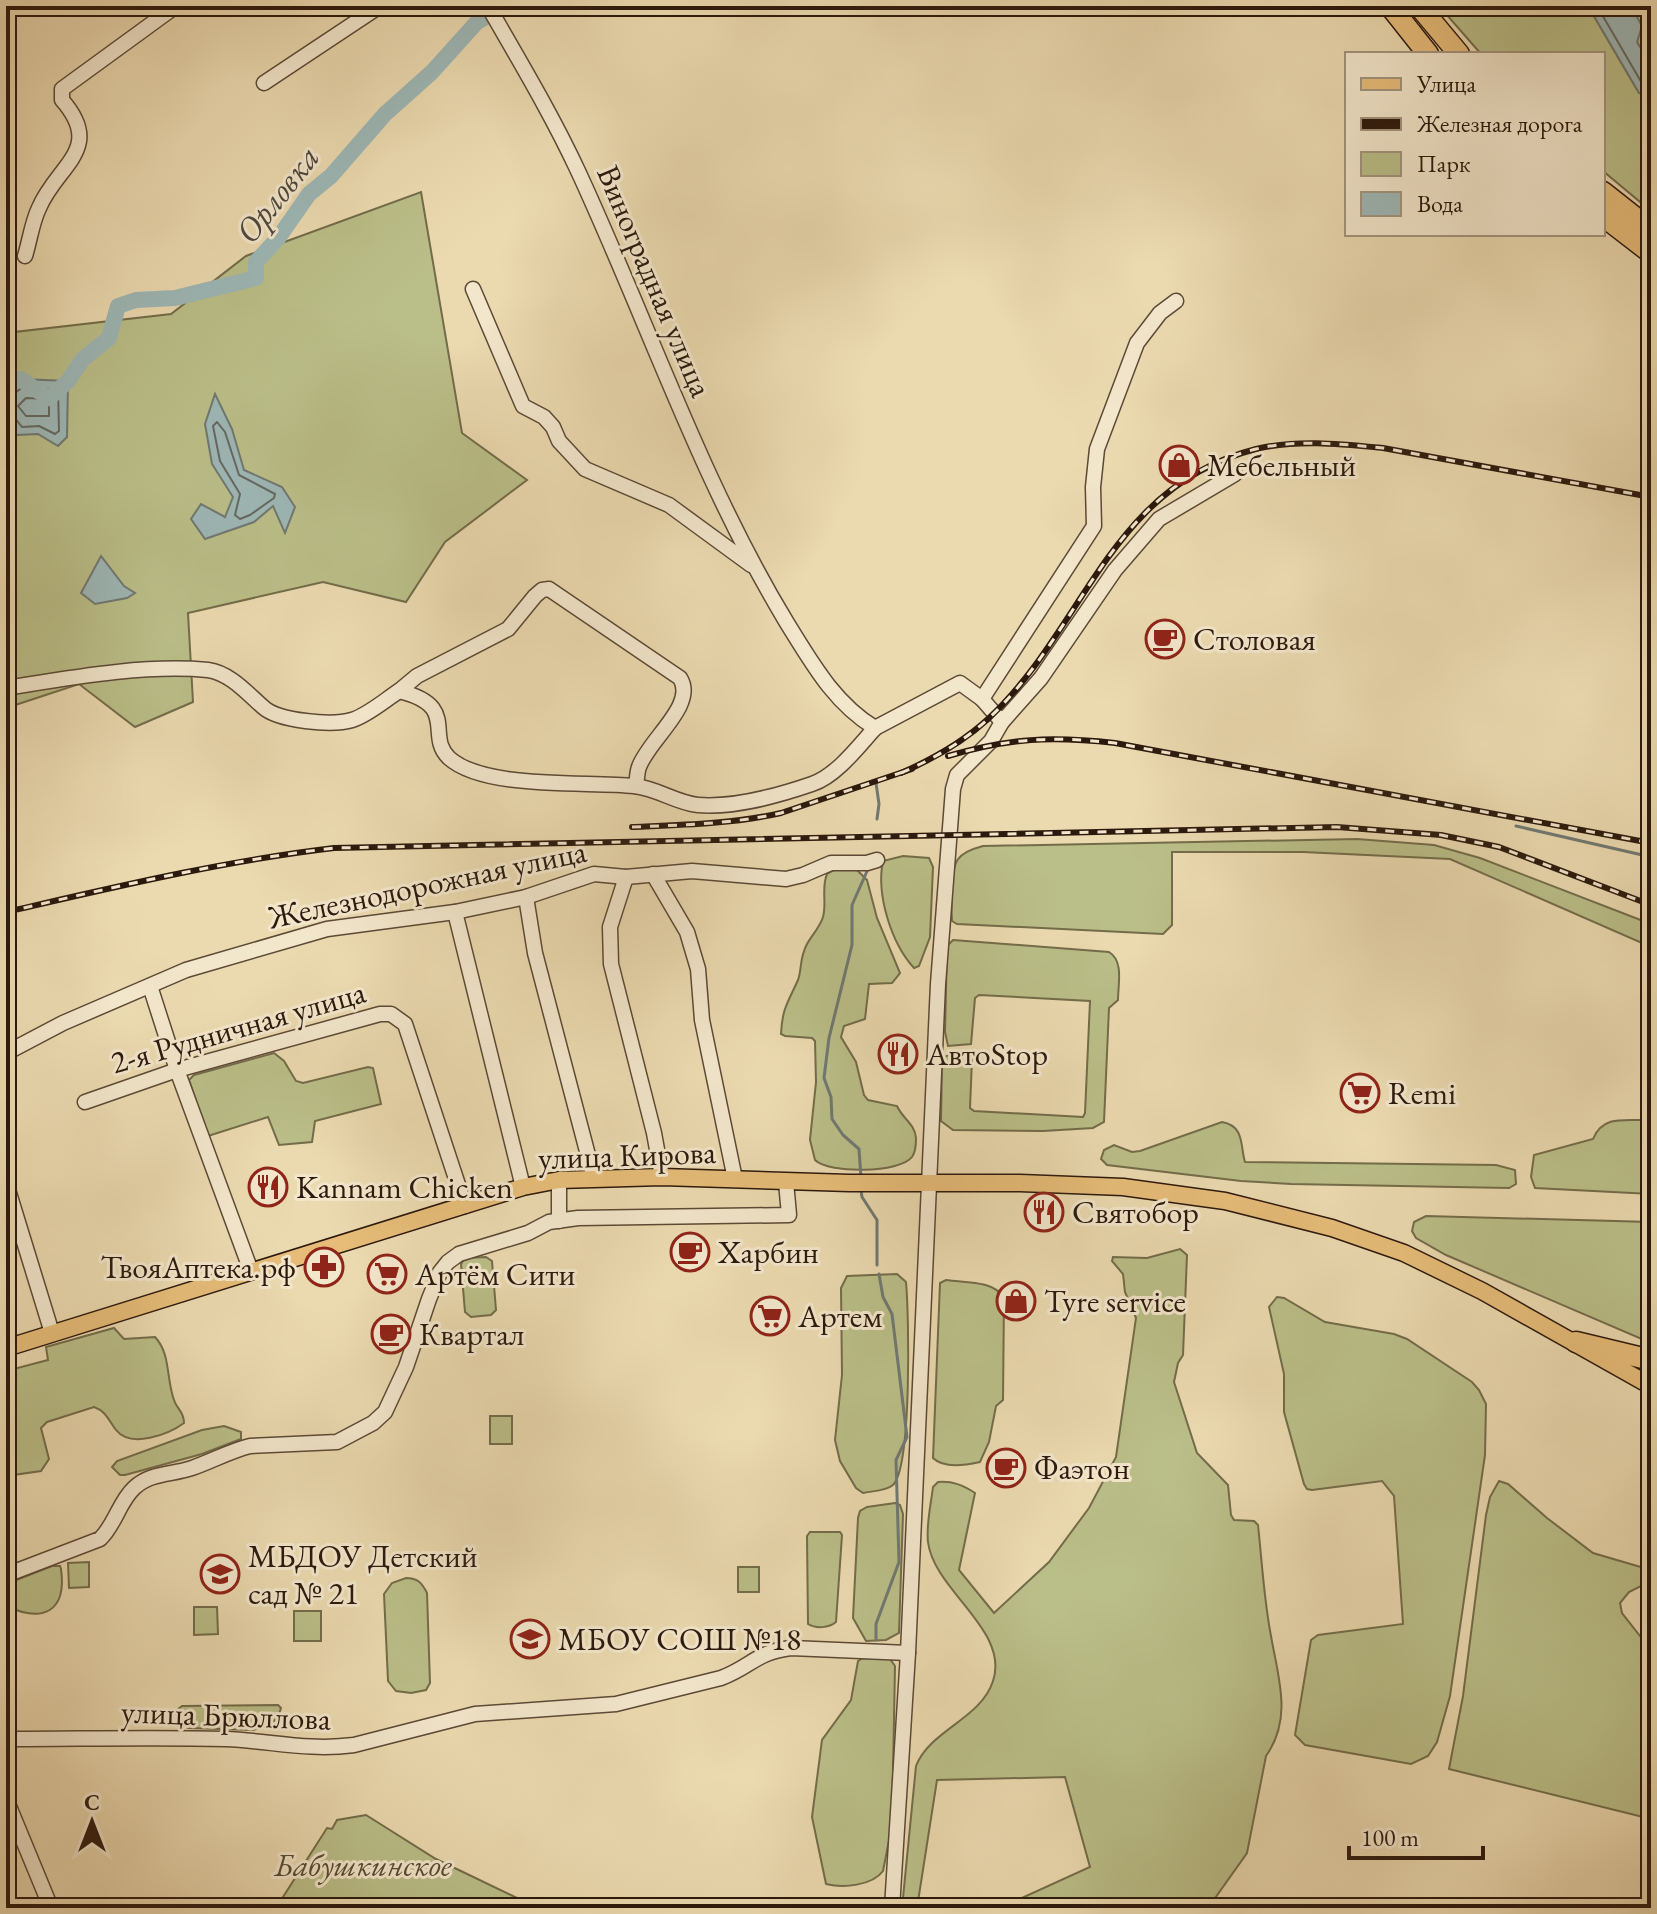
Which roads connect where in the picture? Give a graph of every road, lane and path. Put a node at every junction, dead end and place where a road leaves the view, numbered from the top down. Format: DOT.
graph roads {
  1 [pos="176,6"];
  2 [pos="380,6"];
  3 [pos="488,6"];
  4 [pos="1390,6"];
  5 [pos="1419,6"];
  6 [pos="1426,52"];
  7 [pos="1457,52"];
  8 [pos="264,83"];
  9 [pos="1605,194"];
  10 [pos="1605,218"];
  11 [pos="1651,230"];
  12 [pos="1651,253"];
  13 [pos="25,256"];
  14 [pos="473,289"];
  15 [pos="1176,301"];
  16 [pos="1235,474"];
  17 [pos="754,568"];
  18 [pos="6,688"];
  19 [pos="399,691"];
  20 [pos="982,699"];
  21 [pos="1002,722"];
  22 [pos="875,728"];
  23 [pos="636,786"];
  24 [pos="877,860"];
  25 [pos="653,874"];
  26 [pos="626,877"];
  27 [pos="526,897"];
  28 [pos="455,912"];
  29 [pos="150,986"];
  30 [pos="6,1053"];
  31 [pos="177,1070"];
  32 [pos="85,1102"];
  33 [pos="662,1177"];
  34 [pos="594,1178"];
  35 [pos="735,1179"];
  36 [pos="559,1180"];
  37 [pos="786,1182"];
  38 [pos="6,1183"];
  39 [pos="929,1183"];
  40 [pos="523,1187"];
  41 [pos="465,1206"];
  42 [pos="559,1221"];
  43 [pos="251,1271"];
  44 [pos="52,1333"];
  45 [pos="1576,1342"];
  46 [pos="6,1348"];
  47 [pos="1651,1360"];
  48 [pos="1647,1385"];
  49 [pos="6,1575"];
  50 [pos="908,1653"];
  51 [pos="6,1739"];
  52 [pos="6,1799"];
  53 [pos="51,1908"];
  54 [pos="892,1908"];
  1 -- 13 [label="street"];
  2 -- 8 [label="street"];
  3 -- 17 [label="street, Виноградная улица"];
  4 -- 6 [label="highway"];
  5 -- 7 [label="highway"];
  9 -- 11 [label="highway"];
  10 -- 12 [label="highway"];
  14 -- 17 [label="street, Виноградная улица"];
  15 -- 20 [label="street"];
  16 -- 21 [label="street"];
  17 -- 22 [label="street, Виноградная улица"];
  18 -- 19 [label="street"];
  19 -- 23 [label="street"];
  19 -- 23 [label="street"];
  20 -- 21 [label="street"];
  20 -- 22 [label="street"];
  21 -- 39 [label="street"];
  22 -- 23 [label="street"];
  24 -- 25 [label="street, Железнодорожная улица"];
  25 -- 26 [label="street, Железнодорожная улица"];
  25 -- 35 [label="street"];
  26 -- 27 [label="street, Железнодорожная улица"];
  26 -- 33 [label="street"];
  27 -- 28 [label="street, Железнодорожная улица"];
  27 -- 34 [label="street"];
  28 -- 29 [label="street, Железнодорожная улица"];
  28 -- 40 [label="street"];
  29 -- 30 [label="street, Железнодорожная улица"];
  29 -- 31 [label="street"];
  31 -- 32 [label="street, 2-я Рудничная улица"];
  31 -- 41 [label="street, 2-я Рудничная улица"];
  31 -- 43 [label="street"];
  33 -- 34 [label="main road, улица Кирова"];
  33 -- 35 [label="main road, улица Кирова"];
  34 -- 36 [label="main road, улица Кирова"];
  35 -- 37 [label="main road, улица Кирова"];
  36 -- 40 [label="main road, улица Кирова"];
  36 -- 42 [label="street"];
  37 -- 39 [label="main road, улица Кирова"];
  37 -- 42 [label="street"];
  38 -- 44 [label="street"];
  39 -- 45 [label="main road, улица Кирова"];
  39 -- 50 [label="street"];
  40 -- 41 [label="main road, улица Кирова"];
  41 -- 43 [label="main road, улица Кирова"];
  42 -- 49 [label="street"];
  43 -- 44 [label="main road, улица Кирова"];
  44 -- 46 [label="main road, улица Кирова"];
  45 -- 47 [label="highway"];
  45 -- 48 [label="main road, улица Кирова"];
  50 -- 51 [label="street, улица Брюллова"];
  50 -- 54 [label="street"];
  52 -- 53 [label="street"];
}
